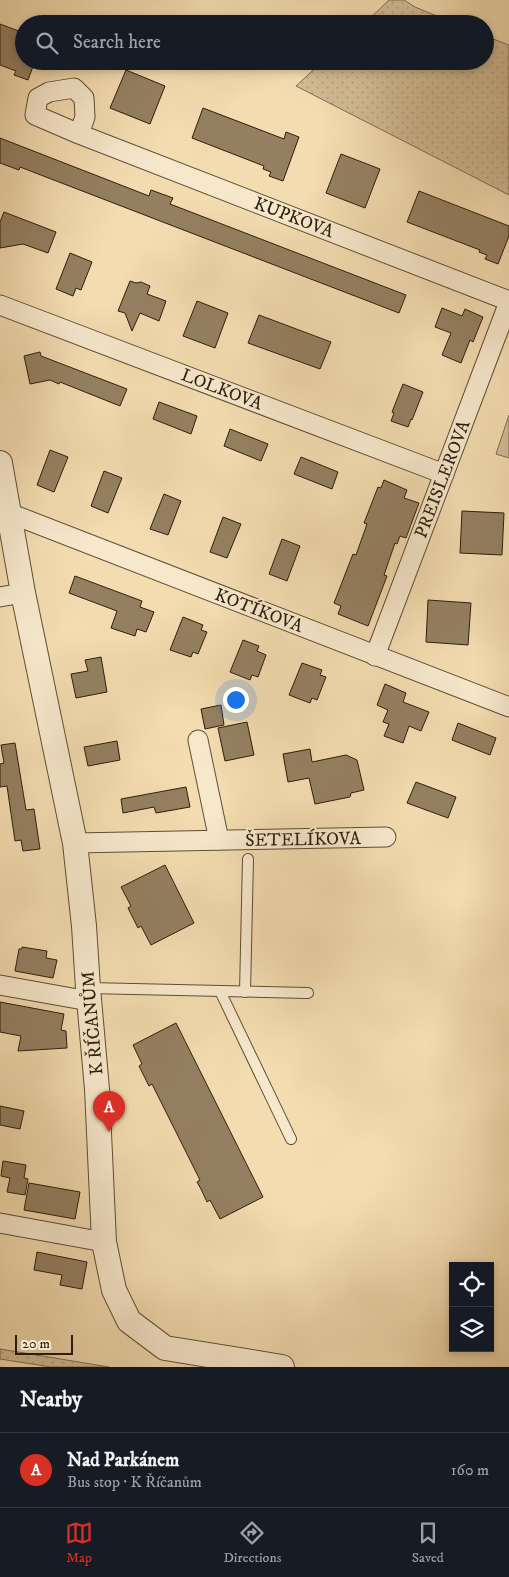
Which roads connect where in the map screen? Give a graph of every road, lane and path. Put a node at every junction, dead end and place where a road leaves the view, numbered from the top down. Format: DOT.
graph roads {
  1 [pos="80,134"];
  2 [pos="509,302"];
  3 [pos="0,305"];
  4 [pos="0,463"];
  5 [pos="444,474"];
  6 [pos="9,513"];
  7 [pos="23,593"];
  8 [pos="0,597"];
  9 [pos="375,656"];
  10 [pos="509,707"];
  11 [pos="198,740"];
  12 [pos="386,837"];
  13 [pos="219,840"];
  14 [pos="75,843"];
  15 [pos="248,858"];
  16 [pos="0,985"];
  17 [pos="220,991"];
  18 [pos="245,992"];
  19 [pos="308,993"];
  20 [pos="88,994"];
  21 [pos="291,1139"];
  22 [pos="0,1223"];
  23 [pos="104,1242"];
  24 [pos="282,1367"];
  1 -- 2 [label="street, KUPKOVA"];
  2 -- 5 [label="street, PREISLEROVA"];
  3 -- 5 [label="street, LOLKOVA"];
  4 -- 6 [label="street, K ŘÍČANŮM"];
  5 -- 9 [label="street, PREISLEROVA"];
  6 -- 7 [label="street, K ŘÍČANŮM"];
  6 -- 9 [label="street, KOTÍKOVA"];
  7 -- 8 [label="street"];
  7 -- 14 [label="street, K ŘÍČANŮM"];
  9 -- 10 [label="street, KOTÍKOVA"];
  11 -- 13 [label="street, ŠETELÍKOVA"];
  12 -- 13 [label="street, ŠETELÍKOVA"];
  13 -- 14 [label="street, ŠETELÍKOVA"];
  14 -- 20 [label="street, K ŘÍČANŮM"];
  15 -- 18 [label="lane"];
  16 -- 20 [label="street"];
  17 -- 18 [label="lane"];
  17 -- 20 [label="lane"];
  17 -- 21 [label="lane"];
  18 -- 19 [label="lane"];
  20 -- 23 [label="street, K ŘÍČANŮM"];
  22 -- 23 [label="street"];
  23 -- 24 [label="street, K ŘÍČANŮM"];
}
